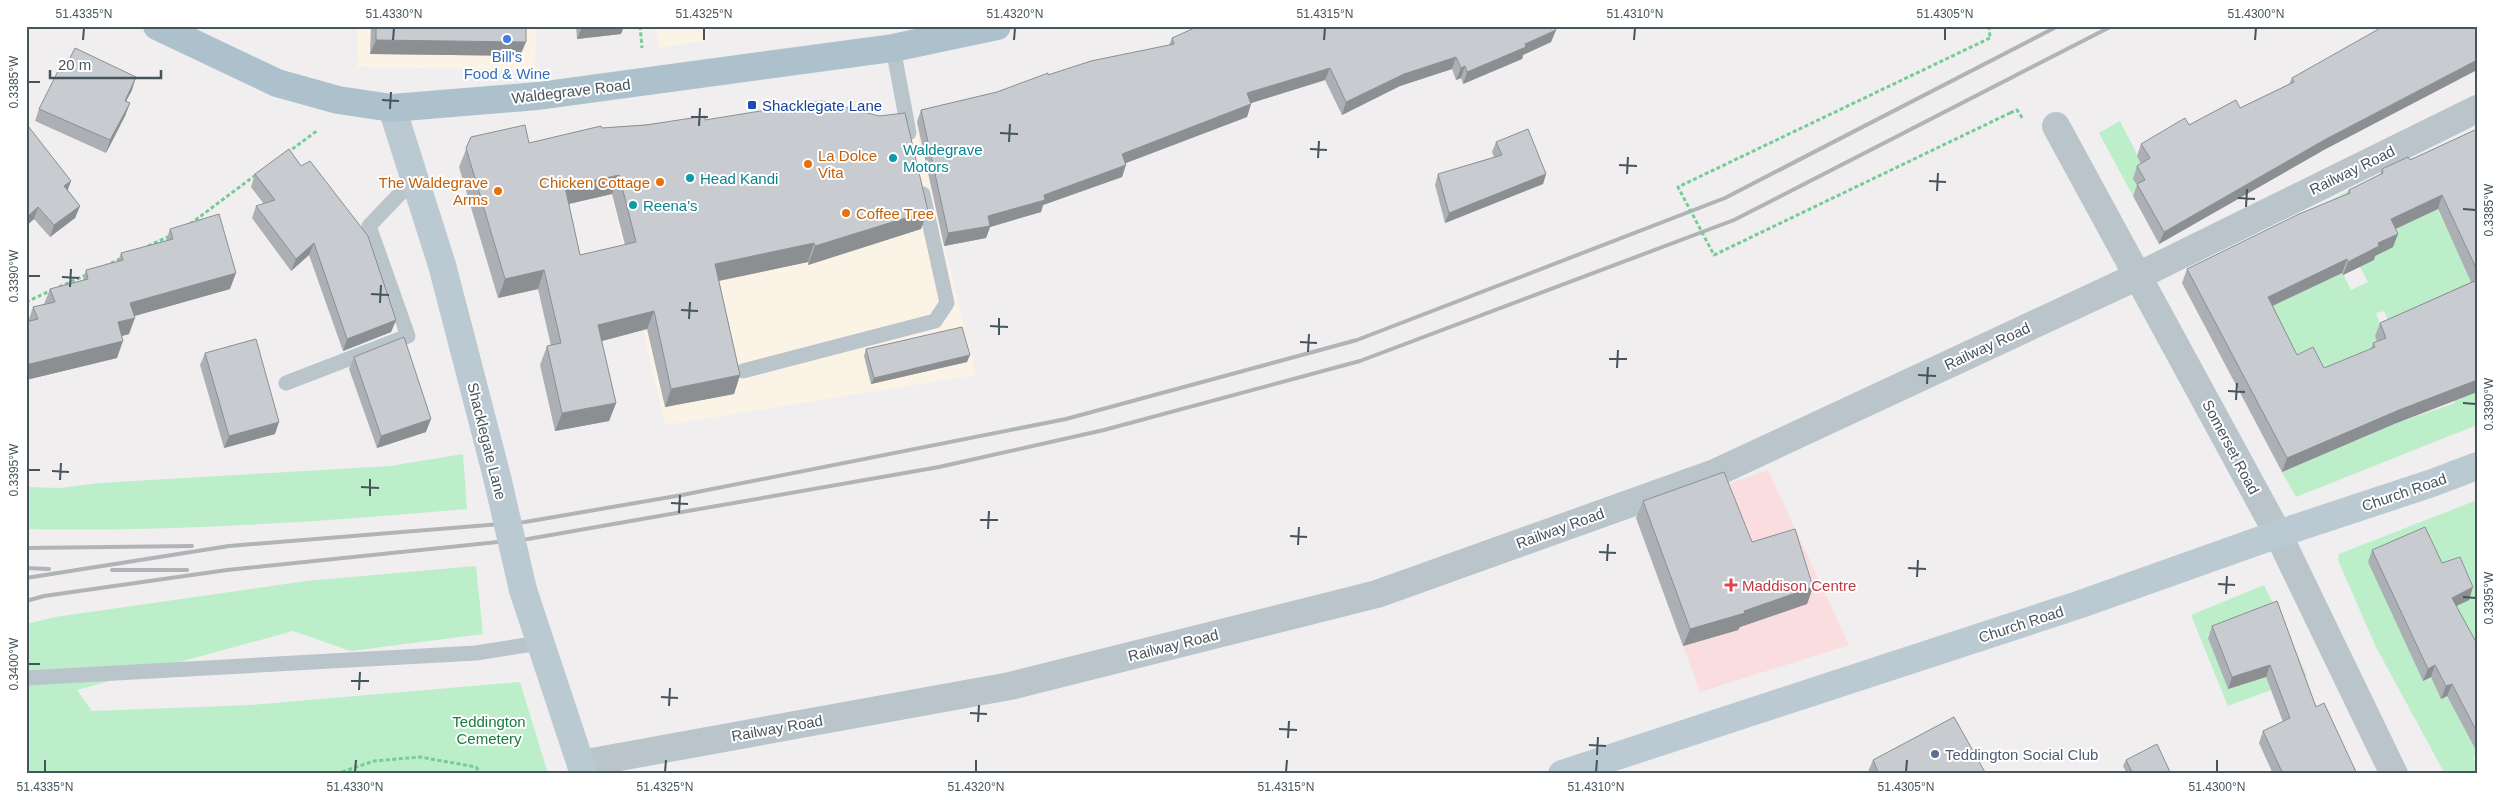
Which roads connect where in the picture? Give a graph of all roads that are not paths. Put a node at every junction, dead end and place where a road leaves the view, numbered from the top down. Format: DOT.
graph roads {
  1 [pos="157,26"];
  2 [pos="997,26"];
  3 [pos="893,48"];
  4 [pos="392,108"];
  5 [pos="2477,109"];
  6 [pos="2056,126"];
  7 [pos="912,149"];
  8 [pos="919,178"];
  9 [pos="414,180"];
  10 [pos="2138,276"];
  11 [pos="744,371"];
  12 [pos="286,384"];
  13 [pos="2477,466"];
  14 [pos="2278,534"];
  15 [pos="539,643"];
  16 [pos="26,678"];
  17 [pos="582,769"];
  18 [pos="1562,774"];
  19 [pos="2394,774"];
  1 -- 4 [label="main road, Waldegrave Road"];
  2 -- 3 [label="main road, Waldegrave Road"];
  3 -- 4 [label="main road, Waldegrave Road"];
  3 -- 7 [label="lane"];
  4 -- 9 [label="main road, Shacklegate Lane"];
  5 -- 10 [label="street, Railway Road"];
  6 -- 10 [label="street, Somerset Road"];
  8 -- 11 [label="lane"];
  9 -- 12 [label="lane"];
  9 -- 15 [label="main road, Shacklegate Lane, bridge"];
  10 -- 14 [label="street, Somerset Road"];
  10 -- 17 [label="street, Railway Road"];
  13 -- 14 [label="main road, Church Road"];
  14 -- 18 [label="main road, Church Road"];
  14 -- 19 [label="street, Somerset Road"];
  15 -- 16 [label="lane"];
  15 -- 17 [label="main road, Shacklegate Lane"];
}
